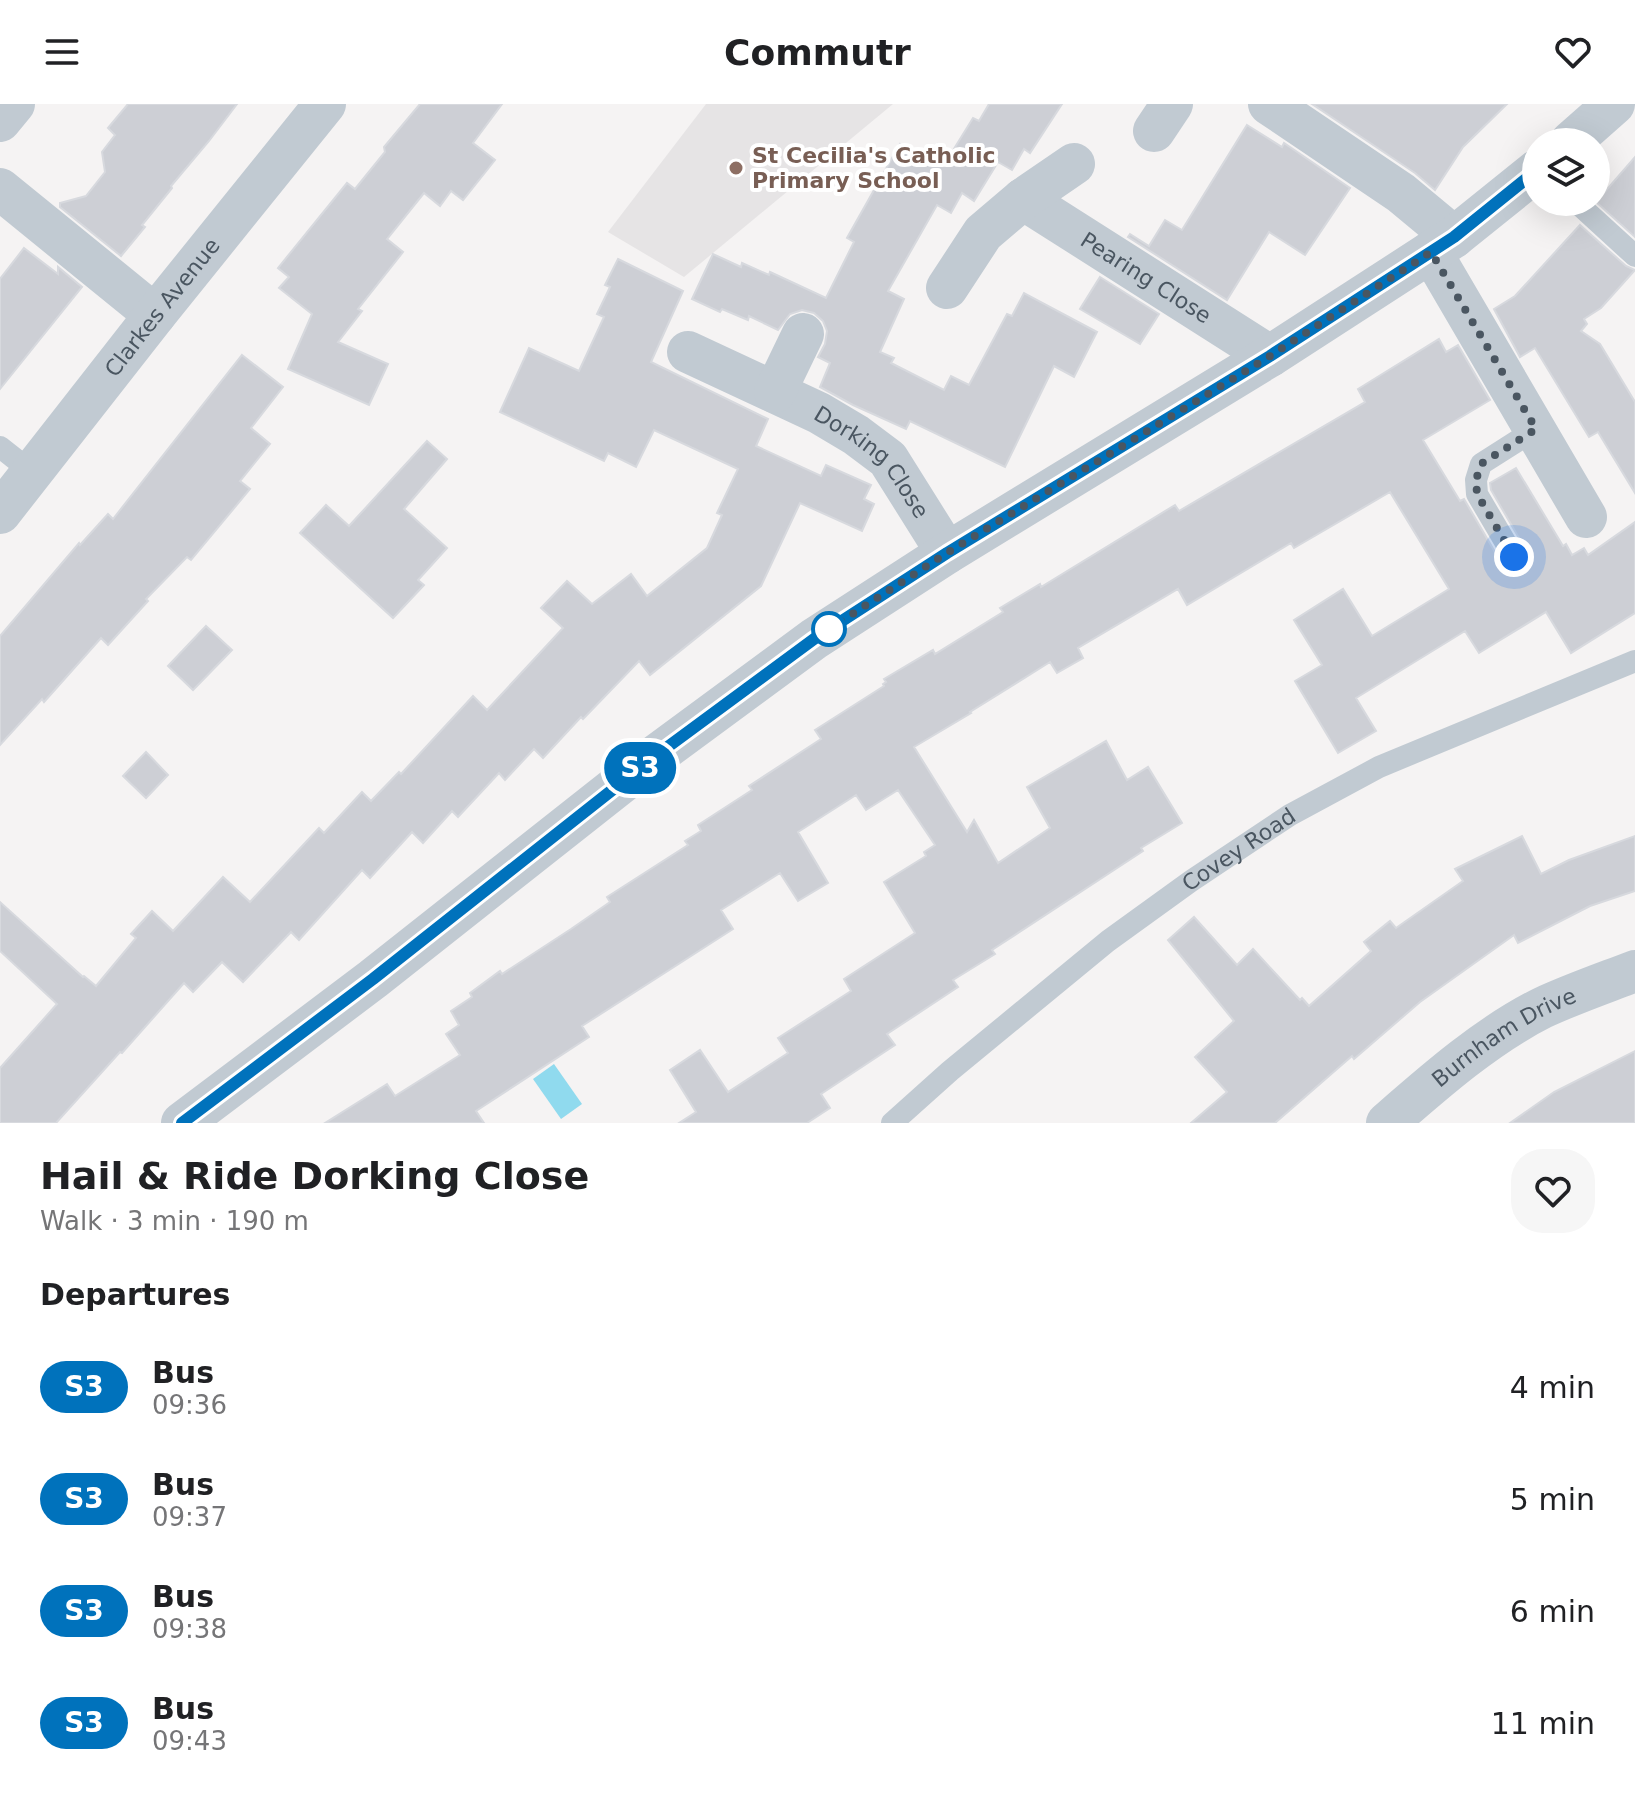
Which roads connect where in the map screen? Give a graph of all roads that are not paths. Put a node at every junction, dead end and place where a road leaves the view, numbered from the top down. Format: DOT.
graph roads {
  1 [pos="14,104"];
  2 [pos="325,104"];
  3 [pos="1269,104"];
  4 [pos="1614,104"];
  5 [pos="0,121"];
  6 [pos="1587,128"];
  7 [pos="1074,164"];
  8 [pos="1522,182"];
  9 [pos="0,189"];
  10 [pos="1023,199"];
  11 [pos="1591,216"];
  12 [pos="1443,245"];
  13 [pos="1635,256"];
  14 [pos="947,288"];
  15 [pos="155,315"];
  16 [pos="803,334"];
  17 [pos="688,352"];
  18 [pos="1270,356"];
  19 [pos="775,392"];
  20 [pos="1536,429"];
  21 [pos="0,447"];
  22 [pos="33,473"];
  23 [pos="0,513"];
  24 [pos="1586,517"];
  25 [pos="947,553"];
  26 [pos="1514,557"];
  27 [pos="1635,661"];
  28 [pos="1635,971"];
  29 [pos="182,1123"];
  30 [pos="892,1123"];
  31 [pos="1387,1123"];
  1 -- 5 [label="street"];
  2 -- 15 [label="street, Clarkes Avenue"];
  3 -- 12 [label="street"];
  4 -- 6 [label="street"];
  7 -- 10 [label="street"];
  8 -- 12 [label="street"];
  9 -- 15 [label="street"];
  10 -- 14 [label="street"];
  10 -- 18 [label="street, Pearing Close"];
  11 -- 13 [label="lane"];
  12 -- 18 [label="street"];
  12 -- 20 [label="street"];
  15 -- 22 [label="street, Clarkes Avenue"];
  16 -- 19 [label="street"];
  17 -- 19 [label="street, Dorking Close"];
  18 -- 25 [label="street"];
  19 -- 25 [label="street, Dorking Close"];
  20 -- 24 [label="street"];
  20 -- 26 [label="lane"];
  21 -- 22 [label="lane"];
  22 -- 23 [label="street, Clarkes Avenue"];
  25 -- 29 [label="street"];
  27 -- 30 [label="lane, Covey Road"];
  28 -- 31 [label="street, Burnham Drive"];
}
